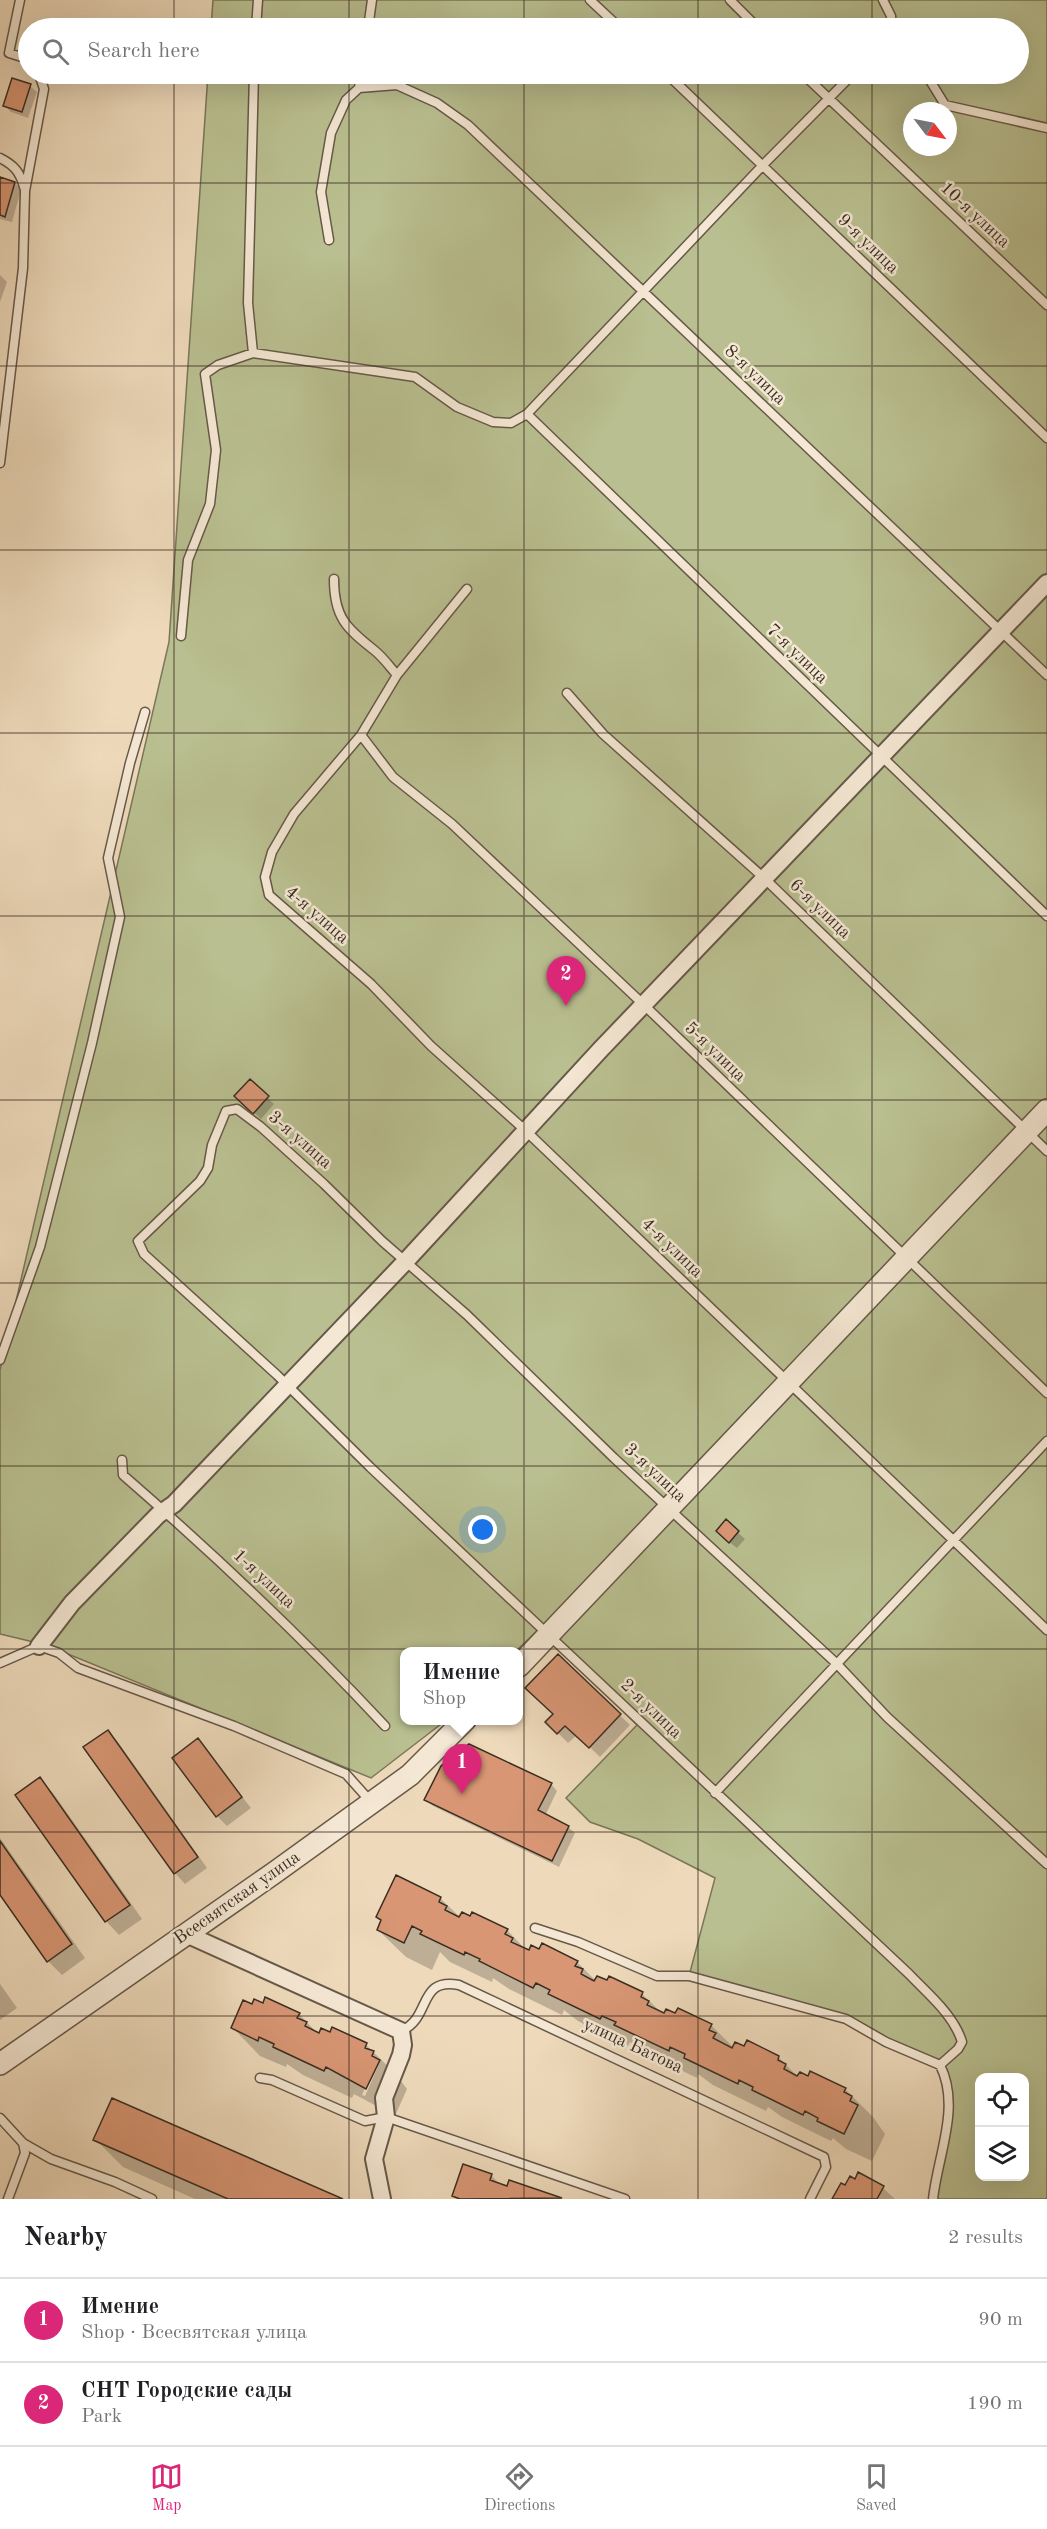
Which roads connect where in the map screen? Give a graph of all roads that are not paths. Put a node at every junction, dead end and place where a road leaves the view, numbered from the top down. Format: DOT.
graph roads {
  1 [pos="20,0"];
  2 [pos="258,0"];
  3 [pos="372,0"];
  4 [pos="590,0"];
  5 [pos="730,0"];
  6 [pos="883,0"];
  7 [pos="257,18"];
  8 [pos="369,18"];
  9 [pos="609,18"];
  10 [pos="748,18"];
  11 [pos="891,18"];
  12 [pos="18,56"];
  13 [pos="42,84"];
  14 [pos="254,84"];
  15 [pos="360,84"];
  16 [pos="678,84"];
  17 [pos="813,84"];
  18 [pos="842,84"];
  19 [pos="932,84"];
  20 [pos="359,88"];
  21 [pos="827,98"];
  22 [pos="1047,128"];
  23 [pos="0,158"];
  24 [pos="763,165"];
  25 [pos="25,191"];
  26 [pos="329,240"];
  27 [pos="644,291"];
  28 [pos="1047,305"];
  29 [pos="254,353"];
  30 [pos="527,414"];
  31 [pos="1047,438"];
  32 [pos="0,463"];
  33 [pos="334,579"];
  34 [pos="1047,584"];
  35 [pos="467,589"];
  36 [pos="1001,631"];
  37 [pos="181,636"];
  38 [pos="397,675"];
  39 [pos="1047,675"];
  40 [pos="567,693"];
  41 [pos="145,712"];
  42 [pos="360,735"];
  43 [pos="880,757"];
  44 [pos="764,878"];
  45 [pos="1047,916"];
  46 [pos="644,1005"];
  47 [pos="237,1109"];
  48 [pos="1047,1110"];
  49 [pos="526,1131"];
  50 [pos="1026,1132"];
  51 [pos="1047,1151"];
  52 [pos="906,1258"];
  53 [pos="405,1262"];
  54 [pos="0,1360"];
  55 [pos="789,1383"];
  56 [pos="286,1385"];
  57 [pos="1047,1393"];
  58 [pos="1047,1441"];
  59 [pos="122,1460"];
  60 [pos="669,1509"];
  61 [pos="164,1511"];
  62 [pos="953,1540"];
  63 [pos="1047,1630"];
  64 [pos="553,1633"];
  65 [pos="39,1646"];
  66 [pos="523,1662"];
  67 [pos="0,1663"];
  68 [pos="836,1664"];
  69 [pos="460,1725"];
  70 [pos="385,1726"];
  71 [pos="715,1793"];
  72 [pos="371,1803"];
  73 [pos="1047,1864"];
  74 [pos="535,1928"];
  75 [pos="186,1934"];
  76 [pos="400,2031"];
  77 [pos="0,2064"];
  78 [pos="940,2065"];
  79 [pos="260,2078"];
  80 [pos="386,2117"];
  81 [pos="0,2118"];
  82 [pos="23,2143"];
  83 [pos="8,2199"];
  84 [pos="152,2199"];
  85 [pos="382,2199"];
  86 [pos="625,2199"];
  87 [pos="810,2199"];
  88 [pos="933,2199"];
  1 -- 12 [label="lane"];
  2 -- 7 [label="lane"];
  3 -- 8 [label="lane"];
  4 -- 9 [label="lane"];
  5 -- 10 [label="lane"];
  6 -- 11 [label="lane"];
  13 -- 25 [label="lane"];
  14 -- 29 [label="lane"];
  15 -- 20 [label="lane"];
  16 -- 24 [label="lane, 9-я улица"];
  17 -- 21 [label="lane, 10-я улица"];
  18 -- 21 [label="lane"];
  19 -- 22 [label="lane"];
  20 -- 26 [label="lane"];
  20 -- 27 [label="lane, 8-я улица"];
  21 -- 24 [label="lane"];
  21 -- 28 [label="lane, 10-я улица"];
  23 -- 25 [label="lane"];
  24 -- 27 [label="lane"];
  24 -- 31 [label="lane, 9-я улица"];
  25 -- 32 [label="lane"];
  27 -- 30 [label="lane"];
  27 -- 36 [label="lane, 8-я улица"];
  29 -- 30 [label="lane"];
  29 -- 37 [label="lane"];
  30 -- 43 [label="lane, 7-я улица"];
  33 -- 38 [label="lane"];
  34 -- 36 [label="street"];
  35 -- 38 [label="lane"];
  36 -- 39 [label="lane, 8-я улица"];
  36 -- 43 [label="street"];
  38 -- 42 [label="lane"];
  40 -- 44 [label="lane, 6-я улица"];
  41 -- 54 [label="lane"];
  42 -- 46 [label="lane, 5-я улица"];
  42 -- 49 [label="lane, 4-я улица"];
  43 -- 44 [label="street"];
  43 -- 45 [label="lane, 7-я улица"];
  44 -- 46 [label="street"];
  44 -- 50 [label="lane, 6-я улица"];
  46 -- 49 [label="street"];
  46 -- 52 [label="lane, 5-я улица"];
  47 -- 53 [label="lane, 3-я улица"];
  47 -- 56 [label="lane, 2-я улица"];
  48 -- 50 [label="street"];
  49 -- 53 [label="street"];
  49 -- 55 [label="lane, 4-я улица"];
  50 -- 51 [label="lane, 6-я улица"];
  50 -- 52 [label="street"];
  52 -- 55 [label="street"];
  52 -- 57 [label="lane, 5-я улица"];
  53 -- 56 [label="street"];
  53 -- 60 [label="lane, 3-я улица"];
  55 -- 60 [label="street"];
  55 -- 62 [label="lane, 4-я улица"];
  56 -- 61 [label="street"];
  56 -- 64 [label="lane, 2-я улица"];
  58 -- 62 [label="lane"];
  59 -- 61 [label="lane, 1-я улица"];
  60 -- 64 [label="street"];
  60 -- 68 [label="lane, 3-я улица"];
  61 -- 65 [label="street"];
  61 -- 70 [label="lane, 1-я улица"];
  62 -- 63 [label="lane, 4-я улица"];
  62 -- 68 [label="lane"];
  64 -- 66 [label="street"];
  64 -- 71 [label="lane, 2-я улица"];
  65 -- 67 [label="lane"];
  65 -- 72 [label="lane"];
  68 -- 71 [label="lane"];
  68 -- 73 [label="lane, 3-я улица"];
  69 -- 72 [label="street, Всесвятская улица"];
  71 -- 78 [label="lane, 2-я улица"];
  72 -- 75 [label="street, Всесвятская улица"];
  74 -- 78 [label="lane"];
  75 -- 76 [label="street"];
  75 -- 77 [label="street, Всесвятская улица"];
  76 -- 80 [label="street"];
  76 -- 87 [label="lane, улица Батова"];
  78 -- 88 [label="lane"];
  79 -- 80 [label="lane"];
  80 -- 85 [label="street"];
  80 -- 86 [label="lane"];
  81 -- 82 [label="lane"];
  82 -- 83 [label="lane"];
  82 -- 84 [label="lane"];
}
